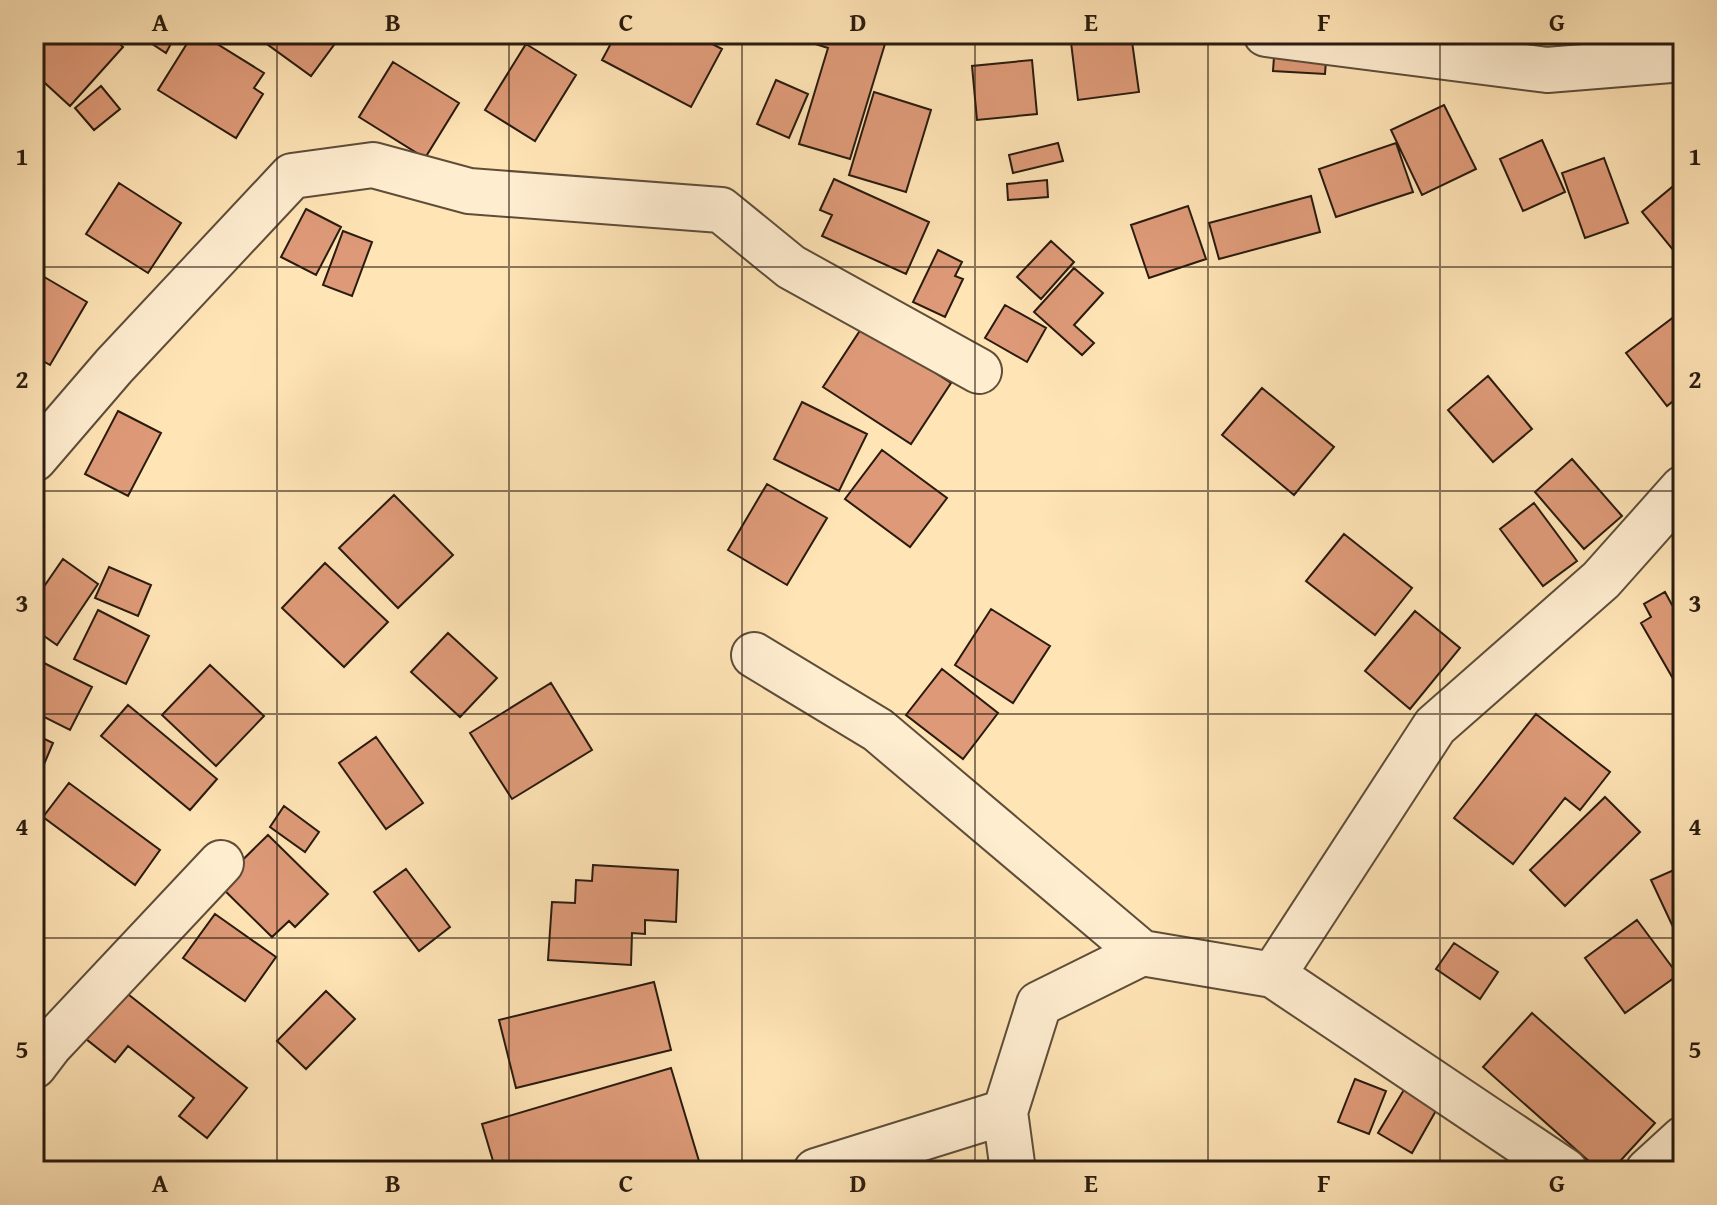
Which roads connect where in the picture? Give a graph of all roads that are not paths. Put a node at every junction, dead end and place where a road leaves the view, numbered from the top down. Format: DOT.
graph roads {
  1 [pos="1266,34"];
  2 [pos="1683,59"];
  3 [pos="979,371"];
  4 [pos="34,459"];
  5 [pos="1683,488"];
  6 [pos="754,655"];
  7 [pos="221,863"];
  8 [pos="1142,953"];
  9 [pos="1273,975"];
  10 [pos="34,1066"];
  11 [pos="1005,1112"];
  12 [pos="1683,1139"];
  13 [pos="816,1171"];
  14 [pos="1013,1171"];
  15 [pos="1565,1171"];
  16 [pos="1648,1171"];
  1 -- 2 [label="street"];
  3 -- 4 [label="street"];
  5 -- 9 [label="street"];
  6 -- 8 [label="street"];
  7 -- 10 [label="street"];
  8 -- 9 [label="street"];
  8 -- 11 [label="street"];
  9 -- 15 [label="street"];
  11 -- 13 [label="street"];
  11 -- 14 [label="street"];
  12 -- 16 [label="street"];
}
